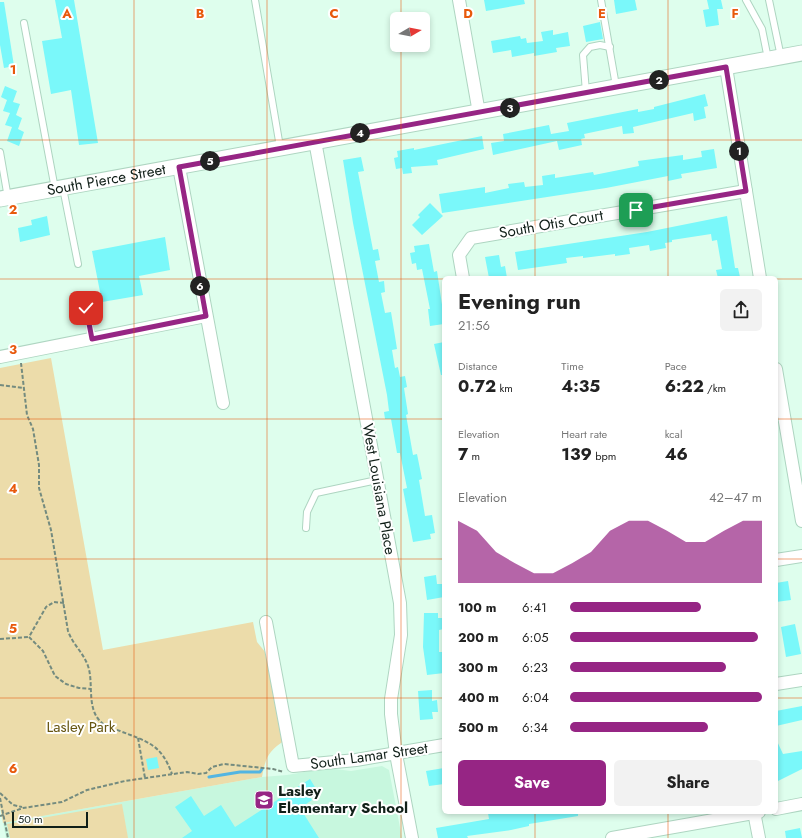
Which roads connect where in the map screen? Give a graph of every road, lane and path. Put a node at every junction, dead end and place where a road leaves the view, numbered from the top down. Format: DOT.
graph roads {
  1 [pos="255,0"];
  2 [pos="459,0"];
  3 [pos="601,0"];
  4 [pos="746,0"];
  5 [pos="769,0"];
  6 [pos="24,23"];
  7 [pos="610,47"];
  8 [pos="802,53"];
  9 [pos="774,58"];
  10 [pos="726,67"];
  11 [pos="617,88"];
  12 [pos="586,93"];
  13 [pos="479,113"];
  14 [pos="315,141"];
  15 [pos="280,147"];
  16 [pos="0,152"];
  17 [pos="179,167"];
  18 [pos="59,188"];
  19 [pos="746,191"];
  20 [pos="4,198"];
  21 [pos="78,264"];
  22 [pos="463,276"];
  23 [pos="760,276"];
  24 [pos="86,308"];
  25 [pos="206,316"];
  26 [pos="92,339"];
  27 [pos="0,357"];
  28 [pos="20,362"];
  29 [pos="0,385"];
  30 [pos="23,388"];
  31 [pos="778,391"];
  32 [pos="223,404"];
  33 [pos="782,434"];
  34 [pos="377,480"];
  35 [pos="802,521"];
  36 [pos="306,528"];
  37 [pos="802,556"];
  38 [pos="778,560"];
  39 [pos="64,603"];
  40 [pos="266,622"];
  41 [pos="30,637"];
  42 [pos="0,639"];
  43 [pos="802,680"];
  44 [pos="778,684"];
  45 [pos="91,689"];
  46 [pos="138,738"];
  47 [pos="442,745"];
  48 [pos="396,754"];
  49 [pos="145,778"];
  50 [pos="0,793"];
  51 [pos="0,798"];
  52 [pos="802,804"];
  53 [pos="23,808"];
  54 [pos="778,809"];
  55 [pos="745,814"];
  56 [pos="756,814"];
  57 [pos="3,815"];
  58 [pos="0,816"];
  59 [pos="8,838"];
  60 [pos="412,838"];
  61 [pos="612,838"];
  62 [pos="759,838"];
  1 -- 15 [label="lane"];
  2 -- 13 [label="street"];
  3 -- 7 [label="lane"];
  4 -- 9 [label="lane"];
  5 -- 9 [label="lane"];
  6 -- 18 [label="lane"];
  7 -- 11 [label="lane"];
  7 -- 12 [label="lane"];
  8 -- 9 [label="street, South Pierce Street"];
  9 -- 10 [label="street, South Pierce Street"];
  10 -- 11 [label="street, South Pierce Street"];
  10 -- 19 [label="street"];
  11 -- 12 [label="street, South Pierce Street"];
  12 -- 13 [label="street, South Pierce Street"];
  13 -- 14 [label="street, South Pierce Street"];
  14 -- 15 [label="street, South Pierce Street"];
  14 -- 34 [label="street, West Louisiana Place"];
  15 -- 17 [label="street, South Pierce Street"];
  16 -- 20 [label="lane"];
  17 -- 18 [label="street, South Pierce Street"];
  17 -- 25 [label="street"];
  18 -- 20 [label="street, South Pierce Street"];
  18 -- 21 [label="lane"];
  19 -- 22 [label="street, South Otis Court"];
  19 -- 23 [label="street"];
  24 -- 26 [label="lane"];
  25 -- 26 [label="street"];
  25 -- 32 [label="street"];
  26 -- 27 [label="street"];
  28 -- 30 [label="path"];
  29 -- 30 [label="path"];
  30 -- 39 [label="path"];
  31 -- 33 [label="street"];
  33 -- 35 [label="street"];
  34 -- 36 [label="lane"];
  34 -- 48 [label="street, West Louisiana Place"];
  37 -- 38 [label="street"];
  39 -- 41 [label="path"];
  39 -- 45 [label="path"];
  40 -- 48 [label="street, South Lamar Street"];
  41 -- 42 [label="path"];
  41 -- 45 [label="path"];
  43 -- 44 [label="street"];
  45 -- 46 [label="path"];
  46 -- 49 [label="path"];
  46 -- 49 [label="path"];
  47 -- 48 [label="street, South Lamar Street"];
  48 -- 60 [label="street, West Louisiana Place"];
  49 -- 53 [label="path"];
  50 -- 53 [label="path"];
  51 -- 57 [label="path"];
  52 -- 54 [label="street"];
  53 -- 57 [label="path"];
  55 -- 61 [label="street"];
  56 -- 62 [label="street"];
  57 -- 58 [label="path"];
  57 -- 59 [label="path"];
}
